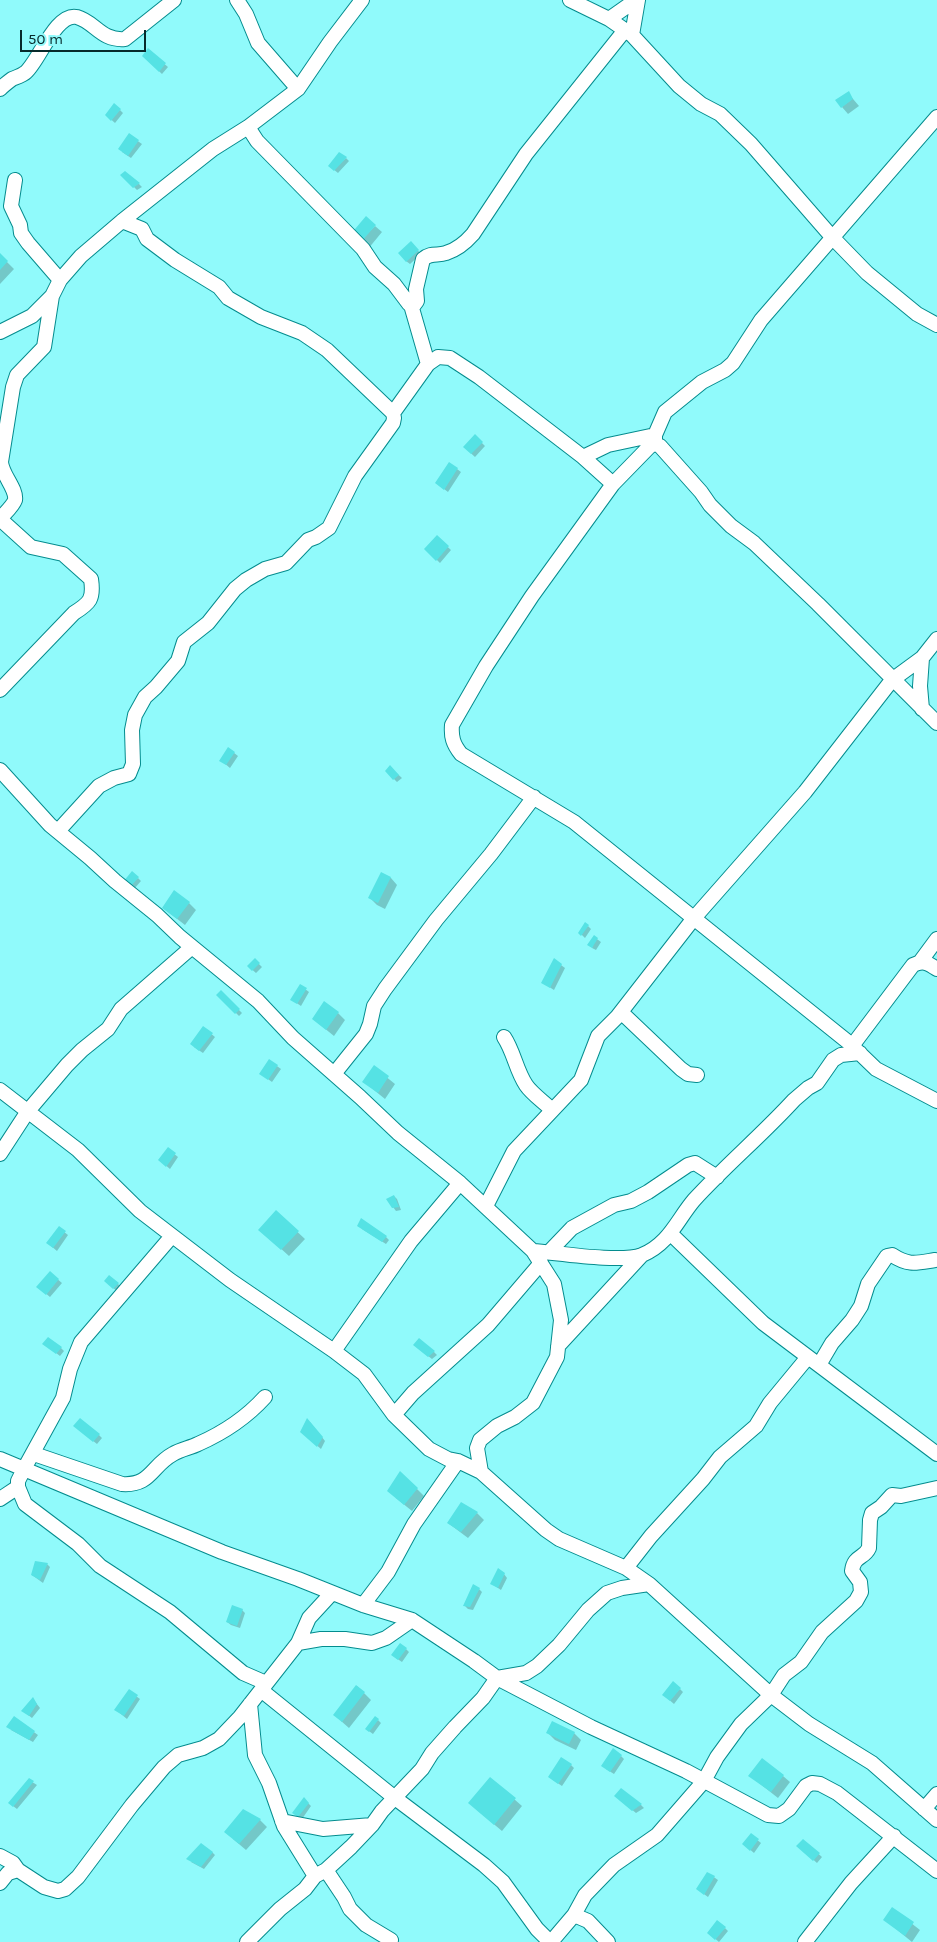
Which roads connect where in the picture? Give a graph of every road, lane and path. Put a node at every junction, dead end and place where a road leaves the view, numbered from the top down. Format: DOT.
graph roads {
  1 [pos="174,0"];
  2 [pos="237,0"];
  3 [pos="362,0"];
  4 [pos="570,0"];
  5 [pos="637,0"];
  6 [pos="609,19"];
  7 [pos="629,33"];
  8 [pos="0,89"];
  9 [pos="298,89"];
  10 [pos="937,117"];
  11 [pos="248,127"];
  12 [pos="15,180"];
  13 [pos="122,221"];
  14 [pos="832,237"];
  15 [pos="60,280"];
  16 [pos="52,296"];
  17 [pos="412,305"];
  18 [pos="937,325"];
  19 [pos="0,332"];
  20 [pos="428,364"];
  21 [pos="393,412"];
  22 [pos="655,440"];
  23 [pos="583,457"];
  24 [pos="612,484"];
  25 [pos="0,519"];
  26 [pos="937,639"];
  27 [pos="922,658"];
  28 [pos="892,680"];
  29 [pos="0,690"];
  30 [pos="922,709"];
  31 [pos="937,723"];
  32 [pos="0,770"];
  33 [pos="534,797"];
  34 [pos="58,831"];
  35 [pos="694,918"];
  36 [pos="937,939"];
  37 [pos="192,948"];
  38 [pos="920,962"];
  39 [pos="937,969"];
  40 [pos="621,1012"];
  41 [pos="504,1037"];
  42 [pos="853,1047"];
  43 [pos="334,1074"];
  44 [pos="697,1075"];
  45 [pos="0,1090"];
  46 [pos="937,1101"];
  47 [pos="552,1110"];
  48 [pos="28,1111"];
  49 [pos="0,1154"];
  50 [pos="717,1177"];
  51 [pos="460,1183"];
  52 [pos="486,1206"];
  53 [pos="671,1234"];
  54 [pos="172,1236"];
  55 [pos="642,1255"];
  56 [pos="545,1258"];
  57 [pos="935,1260"];
  58 [pos="558,1346"];
  59 [pos="334,1351"];
  60 [pos="813,1361"];
  61 [pos="265,1398"];
  62 [pos="394,1415"];
  63 [pos="34,1454"];
  64 [pos="937,1454"];
  65 [pos="0,1459"];
  66 [pos="458,1461"];
  67 [pos="24,1470"];
  68 [pos="480,1472"];
  69 [pos="0,1482"];
  70 [pos="18,1487"];
  71 [pos="937,1488"];
  72 [pos="0,1499"];
  73 [pos="626,1568"];
  74 [pos="649,1584"];
  75 [pos="332,1593"];
  76 [pos="362,1605"];
  77 [pos="412,1620"];
  78 [pos="298,1643"];
  79 [pos="497,1678"];
  80 [pos="259,1693"];
  81 [pos="771,1696"];
  82 [pos="704,1781"];
  83 [pos="937,1794"];
  84 [pos="395,1798"];
  85 [pos="924,1809"];
  86 [pos="937,1820"];
  87 [pos="282,1821"];
  88 [pos="372,1826"];
  89 [pos="894,1836"];
  90 [pos="0,1856"];
  91 [pos="18,1870"];
  92 [pos="937,1871"];
  93 [pos="321,1873"];
  94 [pos="0,1883"];
  95 [pos="574,1915"];
  96 [pos="391,1940"];
  97 [pos="554,1941"];
  98 [pos="246,1942"];
  99 [pos="608,1942"];
  100 [pos="804,1942"];
  1 -- 8 [label="street"];
  2 -- 9 [label="street"];
  3 -- 9 [label="street"];
  4 -- 6 [label="street"];
  5 -- 6 [label="street"];
  5 -- 7 [label="street"];
  6 -- 7 [label="street"];
  7 -- 14 [label="street"];
  7 -- 17 [label="street"];
  9 -- 11 [label="street"];
  10 -- 14 [label="street"];
  11 -- 13 [label="street"];
  11 -- 17 [label="street"];
  12 -- 15 [label="street"];
  13 -- 15 [label="street"];
  13 -- 21 [label="street"];
  14 -- 18 [label="street"];
  14 -- 22 [label="street"];
  15 -- 16 [label="street"];
  16 -- 19 [label="street"];
  16 -- 25 [label="street"];
  17 -- 20 [label="street"];
  20 -- 21 [label="street"];
  20 -- 23 [label="street"];
  21 -- 34 [label="street"];
  22 -- 23 [label="street"];
  22 -- 24 [label="street"];
  22 -- 28 [label="street"];
  23 -- 24 [label="street"];
  24 -- 33 [label="street"];
  25 -- 29 [label="street"];
  26 -- 27 [label="street"];
  27 -- 28 [label="street"];
  27 -- 30 [label="street"];
  28 -- 30 [label="street"];
  28 -- 35 [label="street"];
  30 -- 31 [label="street"];
  32 -- 34 [label="street"];
  33 -- 35 [label="street"];
  33 -- 43 [label="street"];
  34 -- 37 [label="street"];
  35 -- 40 [label="street"];
  35 -- 42 [label="street"];
  36 -- 38 [label="street"];
  37 -- 43 [label="street"];
  37 -- 48 [label="street"];
  38 -- 39 [label="street"];
  38 -- 42 [label="street"];
  40 -- 44 [label="street"];
  40 -- 47 [label="street"];
  41 -- 47 [label="street"];
  42 -- 46 [label="street"];
  42 -- 50 [label="street"];
  43 -- 51 [label="street"];
  45 -- 48 [label="street"];
  47 -- 52 [label="street"];
  48 -- 49 [label="street"];
  48 -- 54 [label="street"];
  50 -- 53 [label="street"];
  50 -- 56 [label="street"];
  51 -- 52 [label="street"];
  51 -- 59 [label="street"];
  52 -- 56 [label="street"];
  53 -- 55 [label="street"];
  53 -- 60 [label="street"];
  54 -- 59 [label="street"];
  54 -- 63 [label="street"];
  55 -- 56 [label="street"];
  55 -- 58 [label="street"];
  56 -- 58 [label="street"];
  56 -- 62 [label="street"];
  57 -- 60 [label="street"];
  58 -- 68 [label="street"];
  59 -- 62 [label="street"];
  60 -- 64 [label="street"];
  60 -- 73 [label="street"];
  61 -- 63 [label="street"];
  62 -- 66 [label="street"];
  63 -- 67 [label="street"];
  65 -- 67 [label="street"];
  66 -- 68 [label="street"];
  66 -- 76 [label="street"];
  67 -- 70 [label="street"];
  67 -- 75 [label="street"];
  68 -- 73 [label="street"];
  69 -- 70 [label="street"];
  70 -- 72 [label="street"];
  70 -- 80 [label="street"];
  71 -- 81 [label="street"];
  73 -- 74 [label="street"];
  74 -- 79 [label="street"];
  74 -- 81 [label="street"];
  75 -- 76 [label="street"];
  75 -- 78 [label="street"];
  76 -- 77 [label="street"];
  77 -- 78 [label="street"];
  77 -- 79 [label="street"];
  78 -- 80 [label="street"];
  79 -- 82 [label="street"];
  79 -- 84 [label="street"];
  80 -- 84 [label="street"];
  80 -- 87 [label="street"];
  80 -- 91 [label="street"];
  81 -- 82 [label="street"];
  81 -- 85 [label="street"];
  82 -- 89 [label="street"];
  82 -- 95 [label="street"];
  83 -- 85 [label="street"];
  84 -- 88 [label="street"];
  84 -- 97 [label="street"];
  85 -- 86 [label="street"];
  87 -- 88 [label="street"];
  87 -- 93 [label="street"];
  88 -- 93 [label="street"];
  89 -- 92 [label="street"];
  89 -- 100 [label="street"];
  90 -- 91 [label="street"];
  91 -- 94 [label="street"];
  93 -- 96 [label="street"];
  93 -- 98 [label="street"];
  95 -- 97 [label="street"];
  95 -- 99 [label="street"];
}
